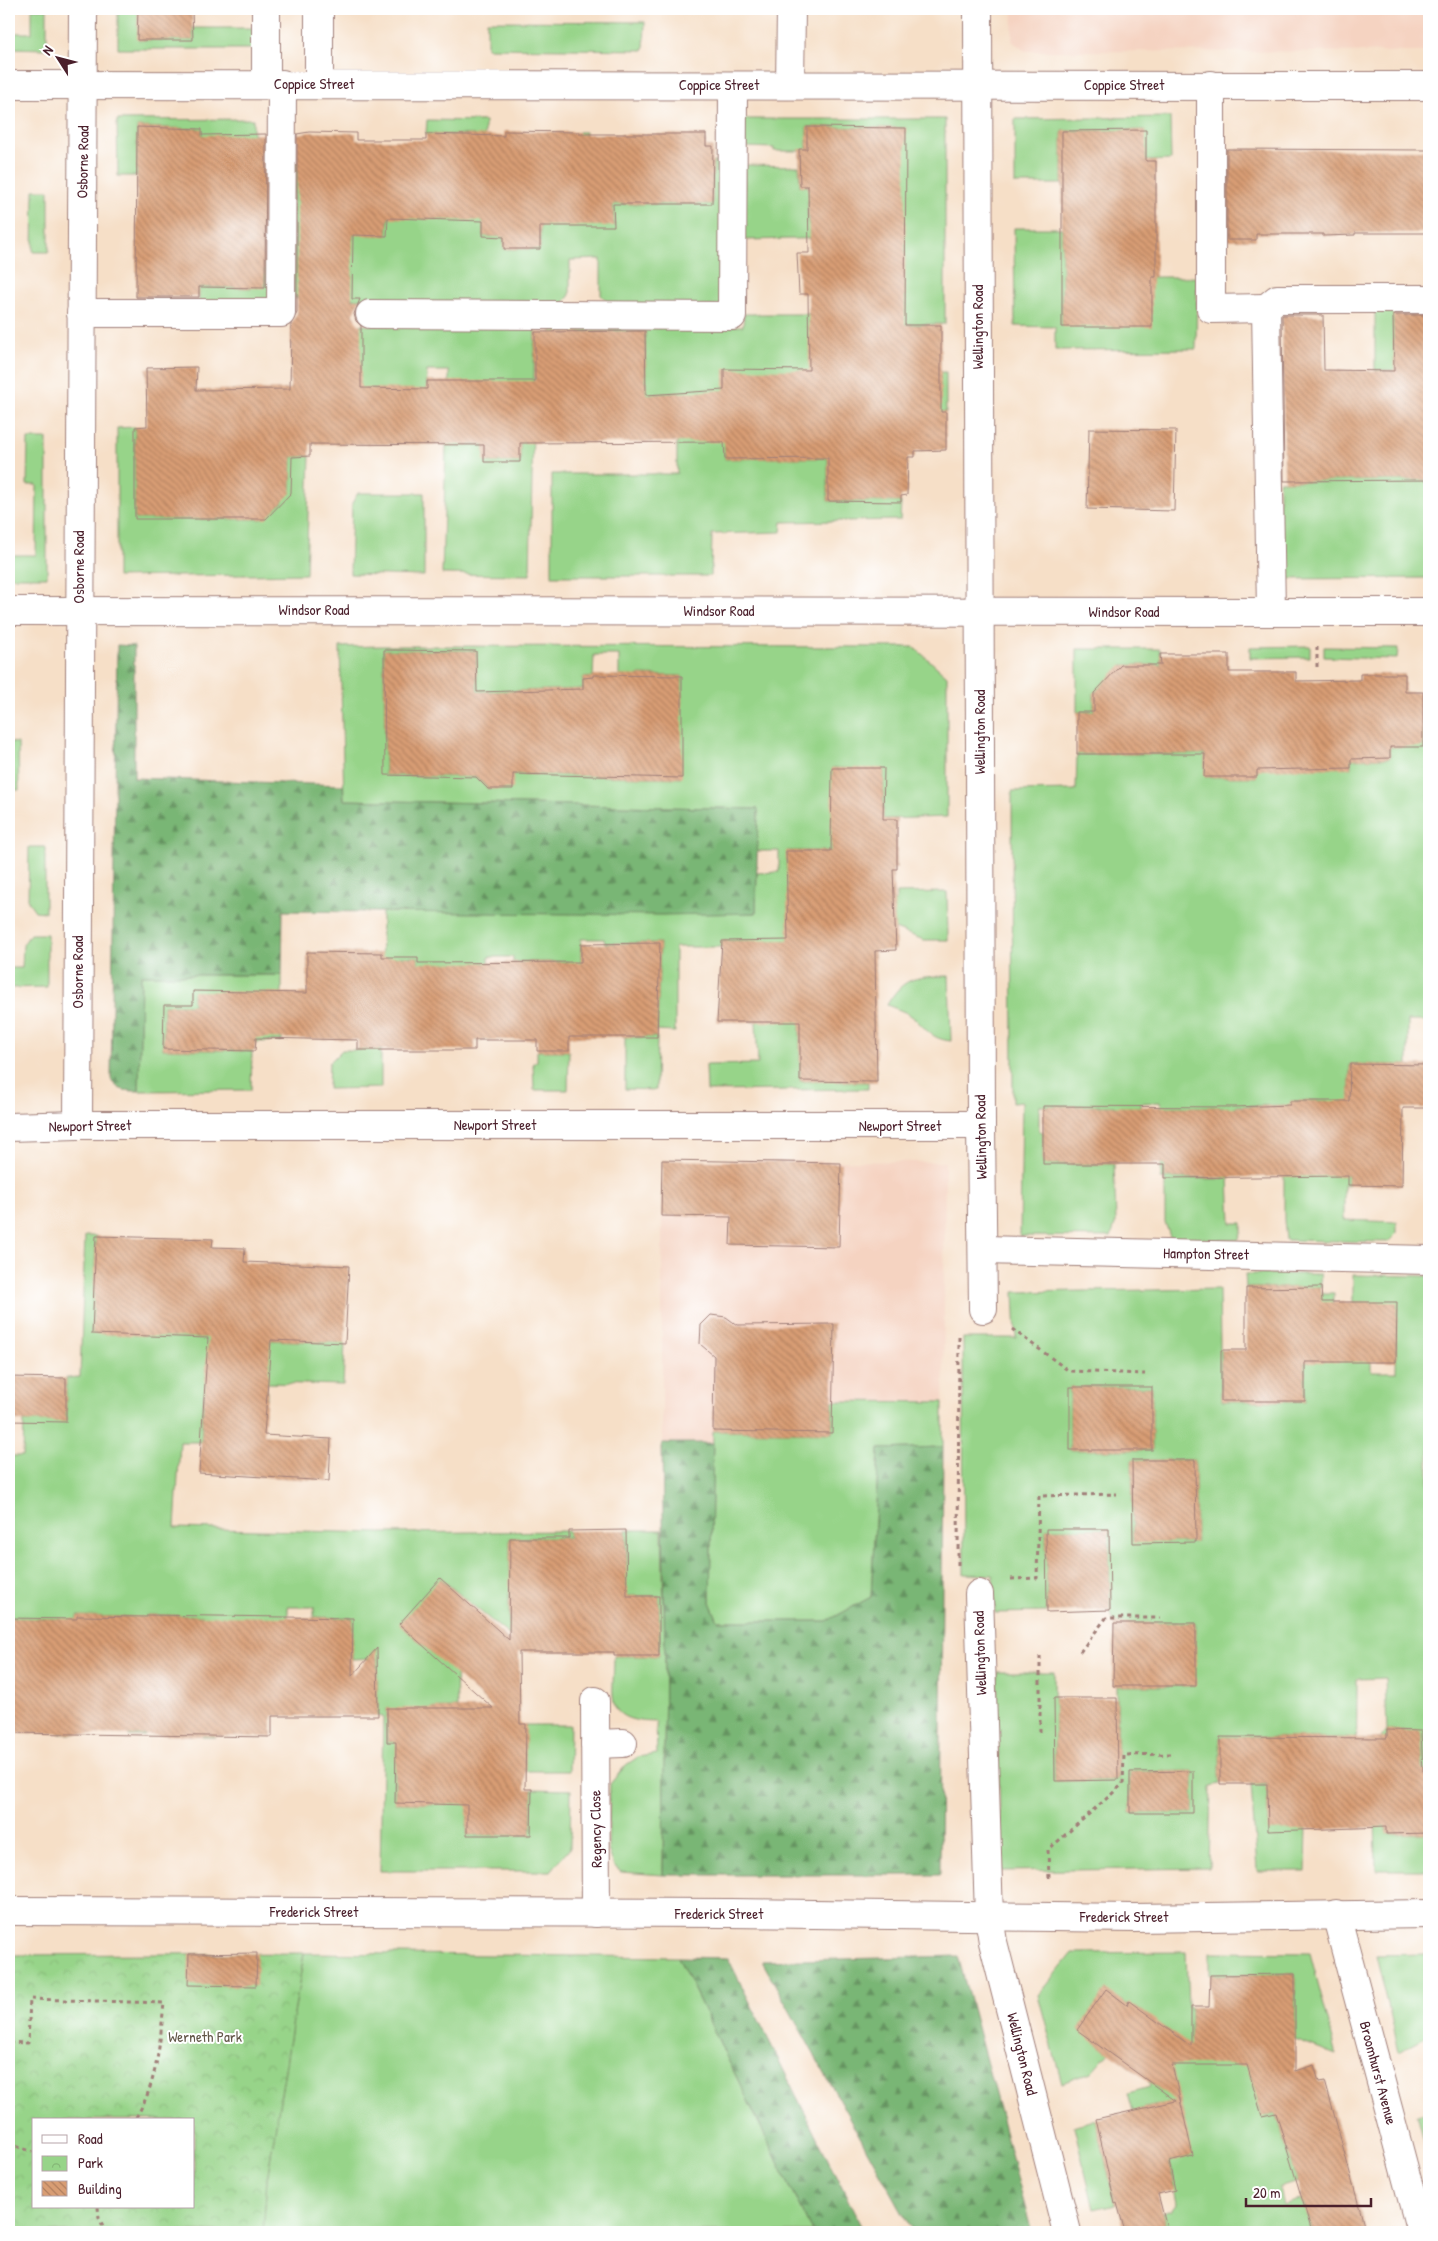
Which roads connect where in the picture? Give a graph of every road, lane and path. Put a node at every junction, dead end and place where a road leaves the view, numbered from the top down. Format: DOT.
graph roads {
  1 [pos="83,9"];
  2 [pos="266,9"];
  3 [pos="319,9"];
  4 [pos="791,9"];
  5 [pos="978,9"];
  6 [pos="274,84"];
  7 [pos="319,84"];
  8 [pos="9,85"];
  9 [pos="790,85"];
  10 [pos="83,86"];
  11 [pos="733,86"];
  12 [pos="977,86"];
  13 [pos="1211,86"];
  14 [pos="1429,86"];
  15 [pos="1429,299"];
  16 [pos="1266,308"];
  17 [pos="81,313"];
  18 [pos="370,314"];
  19 [pos="9,611"];
  20 [pos="79,611"];
  21 [pos="980,612"];
  22 [pos="1271,612"];
  23 [pos="1429,612"];
  24 [pos="1317,644"];
  25 [pos="1317,667"];
  26 [pos="78,1125"];
  27 [pos="980,1125"];
  28 [pos="9,1127"];
  29 [pos="983,1250"];
  30 [pos="1429,1260"];
  31 [pos="983,1309"];
  32 [pos="1010,1327"];
  33 [pos="1145,1374"];
  34 [pos="1117,1494"];
  35 [pos="1007,1579"];
  36 [pos="979,1594"];
  37 [pos="1161,1618"];
  38 [pos="1040,1652"];
  39 [pos="1080,1652"];
  40 [pos="595,1701"];
  41 [pos="1040,1732"];
  42 [pos="623,1743"];
  43 [pos="595,1744"];
  44 [pos="1170,1754"];
  45 [pos="1049,1878"];
  46 [pos="9,1911"];
  47 [pos="596,1913"];
  48 [pos="1336,1914"];
  49 [pos="1429,1914"];
  50 [pos="989,1917"];
  51 [pos="9,2042"];
  52 [pos="135,2118"];
  53 [pos="9,2144"];
  54 [pos="32,2151"];
  55 [pos="98,2208"];
  56 [pos="106,2232"];
  57 [pos="1067,2232"];
  58 [pos="1421,2232"];
  1 -- 10 [label="street, Osborne Road"];
  2 -- 6 [label="street"];
  3 -- 7 [label="street"];
  4 -- 9 [label="street"];
  5 -- 12 [label="street, Wellington Road"];
  6 -- 7 [label="street, Coppice Street"];
  6 -- 10 [label="street, Coppice Street"];
  6 -- 17 [label="street"];
  7 -- 11 [label="street, Coppice Street"];
  8 -- 10 [label="street, Coppice Street"];
  9 -- 11 [label="street, Coppice Street"];
  9 -- 12 [label="street, Coppice Street"];
  10 -- 17 [label="street, Osborne Road"];
  11 -- 18 [label="street"];
  12 -- 13 [label="street, Coppice Street"];
  12 -- 21 [label="street, Wellington Road"];
  13 -- 14 [label="street, Coppice Street"];
  13 -- 16 [label="street"];
  15 -- 16 [label="street"];
  16 -- 22 [label="street"];
  17 -- 20 [label="street, Osborne Road"];
  19 -- 20 [label="street, Windsor Road"];
  20 -- 21 [label="street, Windsor Road"];
  20 -- 26 [label="street, Osborne Road"];
  21 -- 22 [label="street, Windsor Road"];
  21 -- 27 [label="street, Wellington Road"];
  22 -- 23 [label="street, Windsor Road"];
  24 -- 25 [label="path"];
  26 -- 27 [label="street, Newport Street"];
  26 -- 28 [label="street, Newport Street"];
  27 -- 29 [label="street, Wellington Road"];
  29 -- 30 [label="street, Hampton Street"];
  29 -- 31 [label="street, Wellington Road"];
  31 -- 36 [label="path, Wellington Road"];
  32 -- 33 [label="path"];
  34 -- 35 [label="path"];
  36 -- 50 [label="street, Wellington Road"];
  37 -- 39 [label="path"];
  38 -- 41 [label="path"];
  40 -- 43 [label="street, Regency Close"];
  42 -- 43 [label="street"];
  43 -- 47 [label="street, Regency Close"];
  44 -- 45 [label="path"];
  46 -- 47 [label="street, Frederick Street"];
  47 -- 50 [label="street, Frederick Street"];
  48 -- 49 [label="street, Frederick Street"];
  48 -- 50 [label="street, Frederick Street"];
  48 -- 58 [label="street, Broomhurst Avenue"];
  50 -- 57 [label="street, Wellington Road"];
  51 -- 52 [label="path"];
  53 -- 54 [label="path"];
  55 -- 56 [label="path"];
}
